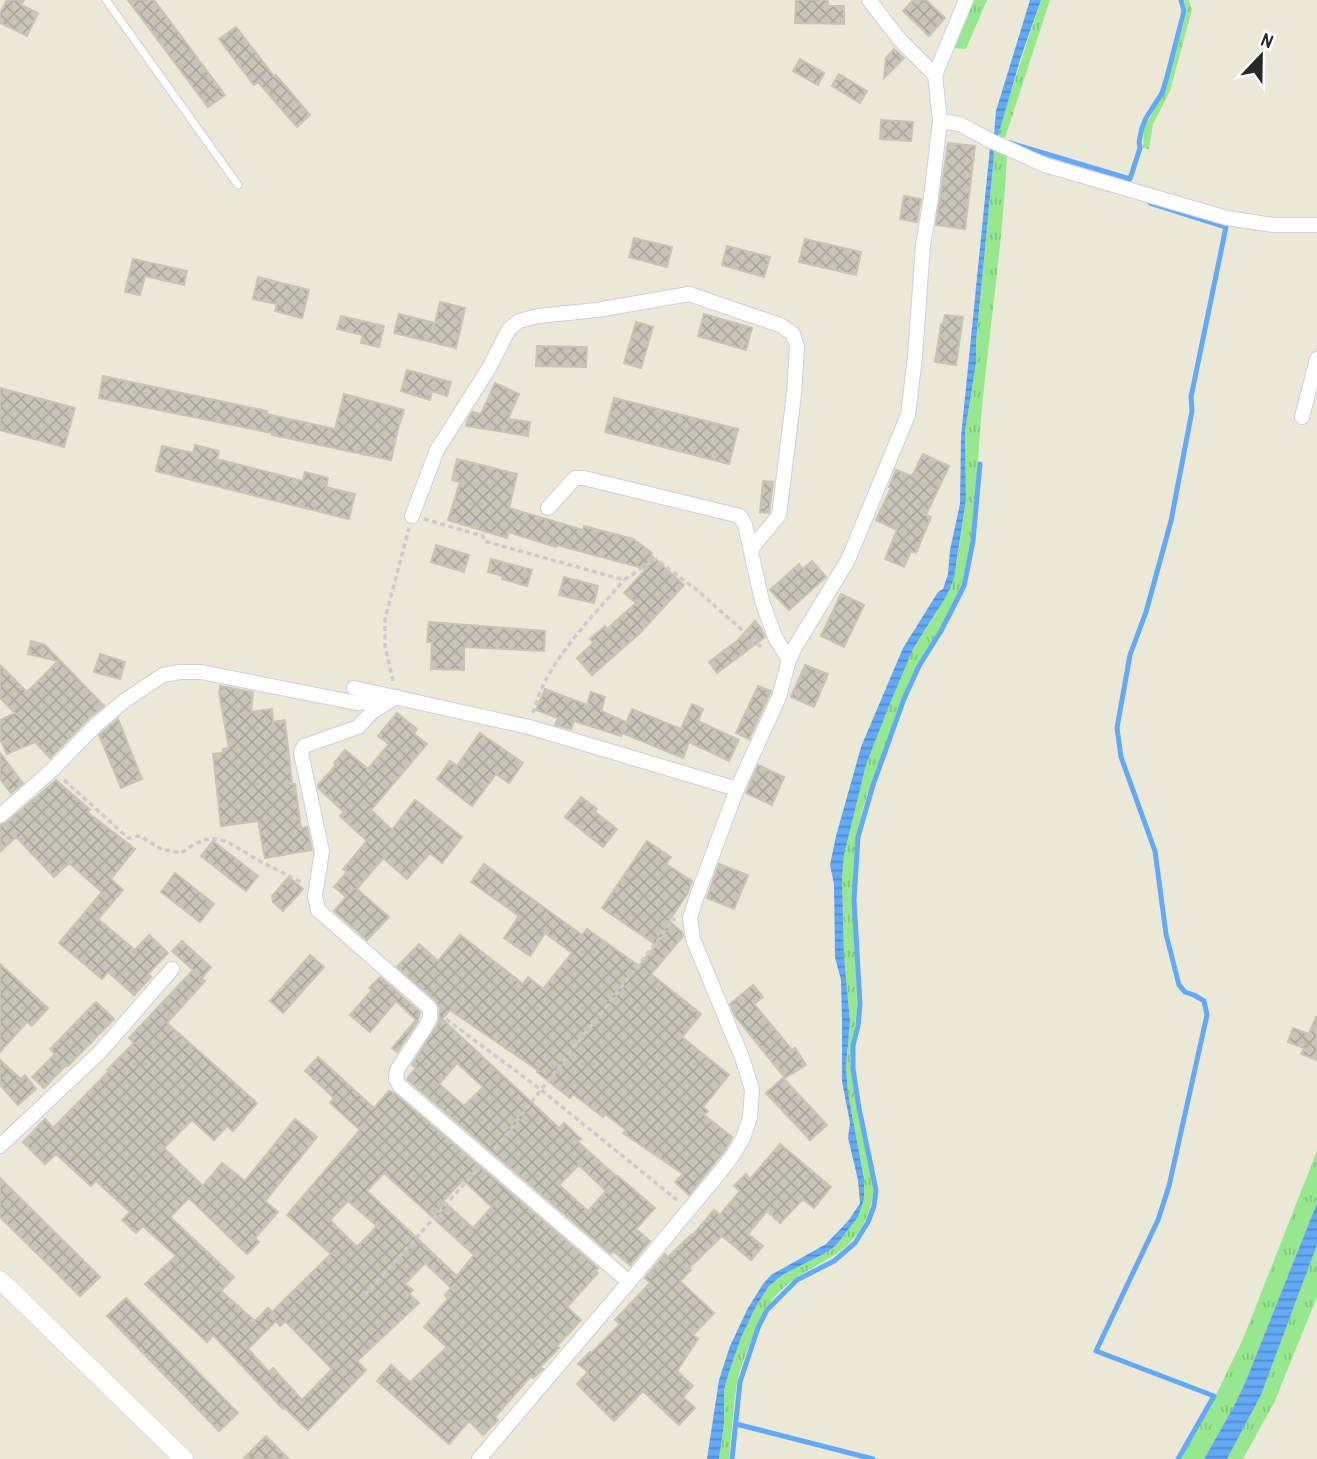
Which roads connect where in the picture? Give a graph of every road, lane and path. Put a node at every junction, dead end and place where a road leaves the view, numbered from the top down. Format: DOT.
graph roads {
  1 [pos="106,0"];
  2 [pos="869,0"];
  3 [pos="966,0"];
  4 [pos="935,75"];
  5 [pos="940,121"];
  6 [pos="238,185"];
  7 [pos="1317,225"];
  8 [pos="1317,359"];
  9 [pos="1302,417"];
  10 [pos="548,508"];
  11 [pos="412,516"];
  12 [pos="751,549"];
  13 [pos="624,580"];
  14 [pos="789,660"];
  15 [pos="354,688"];
  16 [pos="396,697"];
  17 [pos="529,727"];
  18 [pos="52,770"];
  19 [pos="737,789"];
  20 [pos="0,816"];
  21 [pos="316,890"];
  22 [pos="690,918"];
  23 [pos="172,969"];
  24 [pos="430,1008"];
  25 [pos="540,1089"];
  26 [pos="0,1146"];
  27 [pos="487,1159"];
  28 [pos="689,1209"];
  29 [pos="0,1280"];
  30 [pos="629,1282"];
  31 [pos="365,1295"];
  32 [pos="184,1459"];
  33 [pos="479,1459"];
  1 -- 6 [label="lane"];
  2 -- 4 [label="street"];
  3 -- 4 [label="street"];
  4 -- 5 [label="street"];
  5 -- 7 [label="street"];
  5 -- 14 [label="street"];
  8 -- 9 [label="street"];
  10 -- 12 [label="street"];
  11 -- 12 [label="street"];
  11 -- 13 [label="path"];
  11 -- 16 [label="path"];
  12 -- 14 [label="street"];
  13 -- 14 [label="path"];
  13 -- 17 [label="path"];
  14 -- 19 [label="street"];
  15 -- 16 [label="street"];
  16 -- 17 [label="street"];
  16 -- 18 [label="street"];
  16 -- 21 [label="street"];
  17 -- 19 [label="street"];
  18 -- 20 [label="street"];
  18 -- 21 [label="path"];
  19 -- 22 [label="street"];
  21 -- 24 [label="street"];
  22 -- 25 [label="path"];
  22 -- 28 [label="street"];
  23 -- 26 [label="street"];
  24 -- 25 [label="path"];
  24 -- 27 [label="street"];
  25 -- 27 [label="path"];
  25 -- 28 [label="path"];
  27 -- 30 [label="street"];
  27 -- 31 [label="path"];
  28 -- 30 [label="street"];
  29 -- 32 [label="street"];
  30 -- 33 [label="street"];
}
